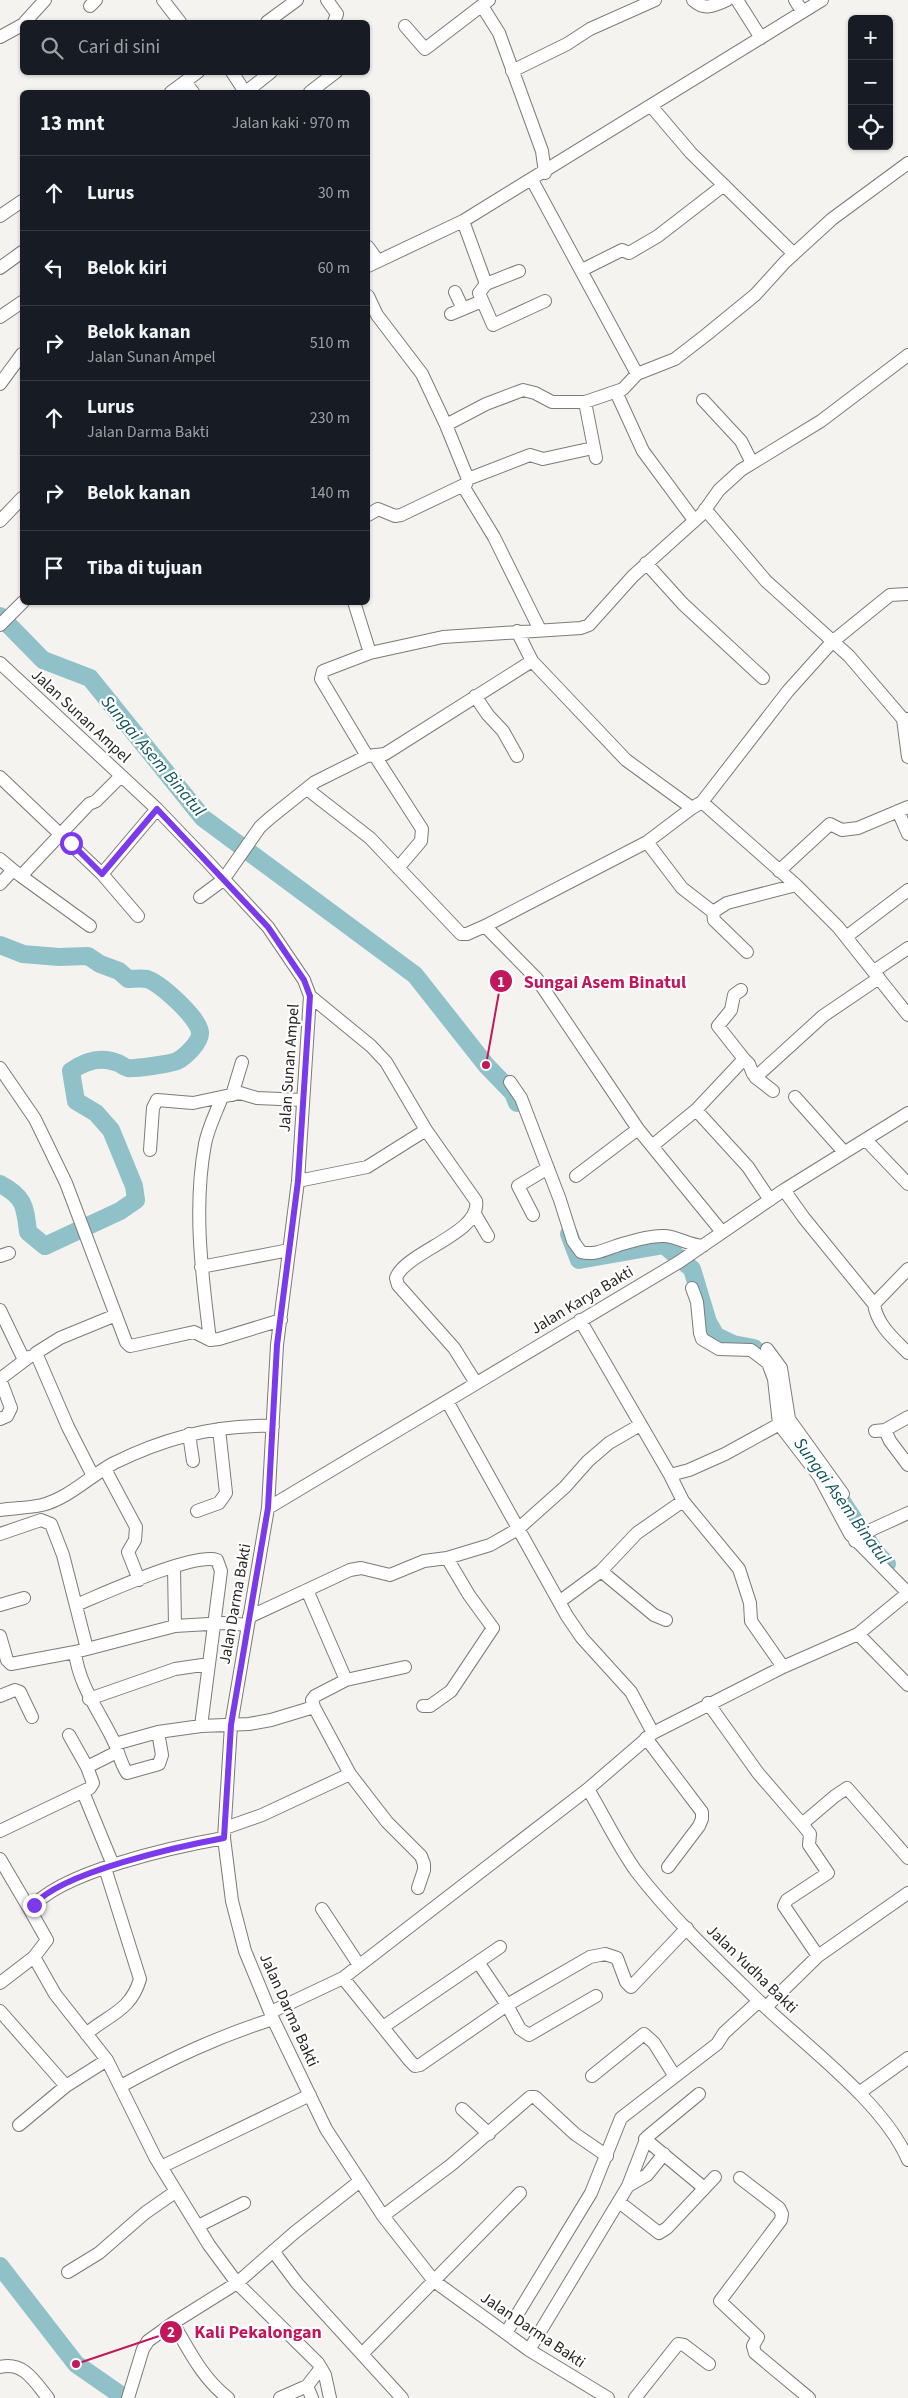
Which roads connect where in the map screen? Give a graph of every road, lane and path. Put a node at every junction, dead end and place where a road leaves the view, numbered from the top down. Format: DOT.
graph roads {
  1 [pos="45,0"];
  2 [pos="297,0"];
  3 [pos="327,0"];
  4 [pos="655,0"];
  5 [pos="693,0"];
  6 [pos="727,0"];
  7 [pos="737,0"];
  8 [pos="795,0"];
  9 [pos="822,0"];
  10 [pos="166,1"];
  11 [pos="485,3"];
  12 [pos="802,11"];
  13 [pos="28,20"];
  14 [pos="179,20"];
  15 [pos="270,20"];
  16 [pos="336,20"];
  17 [pos="20,26"];
  18 [pos="405,26"];
  19 [pos="3,32"];
  20 [pos="760,38"];
  21 [pos="512,71"];
  22 [pos="194,75"];
  23 [pos="234,75"];
  24 [pos="267,75"];
  25 [pos="332,75"];
  26 [pos="184,82"];
  27 [pos="174,90"];
  28 [pos="191,90"];
  29 [pos="245,90"];
  30 [pos="248,90"];
  31 [pos="313,90"];
  32 [pos="652,106"];
  33 [pos="908,163"];
  34 [pos="545,173"];
  35 [pos="532,180"];
  36 [pos="724,185"];
  37 [pos="20,201"];
  38 [pos="0,216"];
  39 [pos="463,221"];
  40 [pos="20,253"];
  41 [pos="794,254"];
  42 [pos="373,263"];
  43 [pos="0,268"];
  44 [pos="582,270"];
  45 [pos="519,271"];
  46 [pos="486,284"];
  47 [pos="455,292"];
  48 [pos="370,300"];
  49 [pos="482,301"];
  50 [pos="545,301"];
  51 [pos="20,303"];
  52 [pos="463,309"];
  53 [pos="451,314"];
  54 [pos="0,317"];
  55 [pos="20,355"];
  56 [pos="908,355"];
  57 [pos="20,357"];
  58 [pos="0,368"];
  59 [pos="637,374"];
  60 [pos="0,384"];
  61 [pos="616,392"];
  62 [pos="702,400"];
  63 [pos="586,402"];
  64 [pos="446,424"];
  65 [pos="752,463"];
  66 [pos="466,482"];
  67 [pos="20,500"];
  68 [pos="705,510"];
  69 [pos="370,514"];
  70 [pos="694,520"];
  71 [pos="0,521"];
  72 [pos="646,563"];
  73 [pos="908,594"];
  74 [pos="20,605"];
  75 [pos="355,605"];
  76 [pos="0,625"];
  77 [pos="517,630"];
  78 [pos="540,630"];
  79 [pos="832,642"];
  80 [pos="370,653"];
  81 [pos="532,661"];
  82 [pos="0,663"];
  83 [pos="763,678"];
  84 [pos="475,696"];
  85 [pos="906,719"];
  86 [pos="371,756"];
  87 [pos="517,756"];
  88 [pos="908,757"];
  89 [pos="122,776"];
  90 [pos="0,778"];
  91 [pos="307,789"];
  92 [pos="697,805"];
  93 [pos="157,809"];
  94 [pos="903,809"];
  95 [pos="908,834"];
  96 [pos="59,835"];
  97 [pos="648,842"];
  98 [pos="0,860"];
  99 [pos="398,868"];
  100 [pos="780,871"];
  101 [pos="17,873"];
  102 [pos="102,874"];
  103 [pos="223,880"];
  104 [pos="0,884"];
  105 [pos="796,885"];
  106 [pos="908,890"];
  107 [pos="200,897"];
  108 [pos="713,912"];
  109 [pos="138,916"];
  110 [pos="90,926"];
  111 [pos="485,926"];
  112 [pos="846,937"];
  113 [pos="908,948"];
  114 [pos="747,952"];
  115 [pos="877,974"];
  116 [pos="742,990"];
  117 [pos="310,996"];
  118 [pos="908,1015"];
  119 [pos="744,1059"];
  120 [pos="242,1062"];
  121 [pos="0,1068"];
  122 [pos="755,1077"];
  123 [pos="510,1082"];
  124 [pos="773,1091"];
  125 [pos="227,1096"];
  126 [pos="795,1097"];
  127 [pos="303,1100"];
  128 [pos="696,1110"];
  129 [pos="908,1113"];
  130 [pos="638,1129"];
  131 [pos="426,1130"];
  132 [pos="866,1140"];
  133 [pos="652,1146"];
  134 [pos="150,1150"];
  135 [pos="844,1152"];
  136 [pos="547,1169"];
  137 [pos="576,1176"];
  138 [pos="298,1181"];
  139 [pos="908,1184"];
  140 [pos="784,1190"];
  141 [pos="770,1200"];
  142 [pos="475,1214"];
  143 [pos="533,1215"];
  144 [pos="722,1232"];
  145 [pos="488,1236"];
  146 [pos="289,1250"];
  147 [pos="697,1250"];
  148 [pos="201,1267"];
  149 [pos="908,1269"];
  150 [pos="692,1288"];
  151 [pos="874,1304"];
  152 [pos="0,1310"];
  153 [pos="116,1315"];
  154 [pos="281,1320"];
  155 [pos="580,1320"];
  156 [pos="210,1340"];
  157 [pos="767,1350"];
  158 [pos="36,1353"];
  159 [pos="908,1353"];
  160 [pos="24,1360"];
  161 [pos="777,1370"];
  162 [pos="0,1379"];
  163 [pos="476,1383"];
  164 [pos="447,1401"];
  165 [pos="908,1418"];
  166 [pos="0,1419"];
  167 [pos="784,1421"];
  168 [pos="640,1425"];
  169 [pos="273,1426"];
  170 [pos="218,1429"];
  171 [pos="189,1434"];
  172 [pos="193,1461"];
  173 [pos="908,1465"];
  174 [pos="105,1469"];
  175 [pos="670,1475"];
  176 [pos="93,1476"];
  177 [pos="843,1494"];
  178 [pos="683,1501"];
  179 [pos="268,1508"];
  180 [pos="0,1510"];
  181 [pos="197,1511"];
  182 [pos="908,1513"];
  183 [pos="518,1530"];
  184 [pos="0,1534"];
  185 [pos="857,1540"];
  186 [pos="447,1558"];
  187 [pos="174,1567"];
  188 [pos="601,1571"];
  189 [pos="139,1580"];
  190 [pos="307,1590"];
  191 [pos="908,1593"];
  192 [pos="24,1598"];
  193 [pos="559,1602"];
  194 [pos="0,1605"];
  195 [pos="76,1605"];
  196 [pos="666,1620"];
  197 [pos="249,1621"];
  198 [pos="224,1623"];
  199 [pos="175,1626"];
  200 [pos="858,1634"];
  201 [pos="0,1636"];
  202 [pos="81,1650"];
  203 [pos="209,1664"];
  204 [pos="405,1667"];
  205 [pos="783,1667"];
  206 [pos="346,1680"];
  207 [pos="908,1685"];
  208 [pos="0,1696"];
  209 [pos="89,1699"];
  210 [pos="708,1704"];
  211 [pos="423,1706"];
  212 [pos="314,1707"];
  213 [pos="32,1717"];
  214 [pos="217,1725"];
  215 [pos="158,1732"];
  216 [pos="69,1735"];
  217 [pos="649,1736"];
  218 [pos="116,1748"];
  219 [pos="87,1767"];
  220 [pos="350,1774"];
  221 [pos="588,1789"];
  222 [pos="83,1792"];
  223 [pos="802,1824"];
  224 [pos="0,1831"];
  225 [pos="225,1833"];
  226 [pos="908,1858"];
  227 [pos="0,1860"];
  228 [pos="109,1867"];
  229 [pos="668,1867"];
  230 [pos="418,1888"];
  231 [pos="908,1893"];
  232 [pos="322,1909"];
  233 [pos="30,1910"];
  234 [pos="687,1928"];
  235 [pos="500,1947"];
  236 [pos="818,1956"];
  237 [pos="34,1957"];
  238 [pos="478,1962"];
  239 [pos="360,1965"];
  240 [pos="343,1978"];
  241 [pos="0,1983"];
  242 [pos="596,1996"];
  243 [pos="763,2004"];
  244 [pos="507,2005"];
  245 [pos="0,2011"];
  246 [pos="272,2015"];
  247 [pos="383,2027"];
  248 [pos="86,2034"];
  249 [pos="908,2058"];
  250 [pos="107,2060"];
  251 [pos="674,2074"];
  252 [pos="592,2076"];
  253 [pos="66,2086"];
  254 [pos="121,2086"];
  255 [pos="699,2094"];
  256 [pos="859,2094"];
  257 [pos="310,2095"];
  258 [pos="462,2109"];
  259 [pos="19,2125"];
  260 [pos="489,2134"];
  261 [pos="645,2140"];
  262 [pos="906,2152"];
  263 [pos="664,2154"];
  264 [pos="607,2156"];
  265 [pos="161,2167"];
  266 [pos="715,2177"];
  267 [pos="740,2178"];
  268 [pos="360,2181"];
  269 [pos="628,2186"];
  270 [pos="703,2187"];
  271 [pos="176,2192"];
  272 [pos="520,2193"];
  273 [pos="619,2202"];
  274 [pos="244,2203"];
  275 [pos="384,2216"];
  276 [pos="198,2226"];
  277 [pos="274,2251"];
  278 [pos="68,2272"];
  279 [pos="434,2281"];
  280 [pos="236,2283"];
  281 [pos="173,2323"];
  282 [pos="506,2333"];
  283 [pos="529,2350"];
  284 [pos="362,2354"];
  285 [pos="709,2364"];
  286 [pos="0,2367"];
  287 [pos="321,2368"];
  288 [pos="309,2392"];
  289 [pos="48,2398"];
  290 [pos="128,2398"];
  291 [pos="228,2398"];
  292 [pos="280,2398"];
  293 [pos="330,2398"];
  294 [pos="402,2398"];
  295 [pos="608,2398"];
  296 [pos="635,2398"];
  297 [pos="809,2398"];
  1 -- 13 [label="street"];
  2 -- 15 [label="street"];
  3 -- 16 [label="street"];
  4 -- 21 [label="street"];
  5 -- 6 [label="street"];
  7 -- 20 [label="street"];
  8 -- 12 [label="street"];
  9 -- 12 [label="street"];
  10 -- 14 [label="street"];
  11 -- 18 [label="street"];
  11 -- 21 [label="street"];
  12 -- 20 [label="street"];
  17 -- 19 [label="street"];
  20 -- 32 [label="street"];
  21 -- 34 [label="street"];
  22 -- 26 [label="street"];
  23 -- 29 [label="street"];
  24 -- 30 [label="street"];
  25 -- 31 [label="street"];
  26 -- 27 [label="street"];
  26 -- 28 [label="street"];
  32 -- 34 [label="street"];
  32 -- 36 [label="street"];
  33 -- 41 [label="street"];
  34 -- 35 [label="street"];
  35 -- 39 [label="street"];
  35 -- 44 [label="street"];
  36 -- 41 [label="street"];
  36 -- 44 [label="street"];
  37 -- 38 [label="street"];
  39 -- 42 [label="street"];
  39 -- 46 [label="street"];
  40 -- 43 [label="street"];
  41 -- 59 [label="street"];
  44 -- 59 [label="street"];
  45 -- 46 [label="street"];
  46 -- 49 [label="street"];
  47 -- 52 [label="street"];
  48 -- 64 [label="street"];
  49 -- 50 [label="street"];
  49 -- 52 [label="street"];
  51 -- 54 [label="street"];
  52 -- 53 [label="street"];
  55 -- 58 [label="street"];
  56 -- 65 [label="street"];
  57 -- 60 [label="street"];
  59 -- 61 [label="street"];
  61 -- 63 [label="street"];
  61 -- 70 [label="street"];
  62 -- 65 [label="street"];
  63 -- 64 [label="street"];
  63 -- 66 [label="street"];
  64 -- 66 [label="street"];
  65 -- 68 [label="street"];
  66 -- 69 [label="street"];
  66 -- 78 [label="street"];
  67 -- 71 [label="street"];
  68 -- 70 [label="street"];
  68 -- 79 [label="street"];
  70 -- 72 [label="street"];
  72 -- 78 [label="street"];
  72 -- 83 [label="street"];
  73 -- 79 [label="street"];
  74 -- 76 [label="street"];
  75 -- 80 [label="street"];
  77 -- 78 [label="street"];
  77 -- 80 [label="street"];
  77 -- 81 [label="street"];
  79 -- 85 [label="street"];
  79 -- 92 [label="street"];
  80 -- 86 [label="street"];
  81 -- 84 [label="street"];
  81 -- 92 [label="street"];
  82 -- 89 [label="street, Jalan Sunan Ampel"];
  84 -- 86 [label="street"];
  84 -- 87 [label="street"];
  85 -- 88 [label="street"];
  86 -- 91 [label="street"];
  86 -- 99 [label="street"];
  89 -- 93 [label="street, Jalan Sunan Ampel"];
  89 -- 96 [label="street"];
  90 -- 96 [label="street"];
  91 -- 99 [label="street"];
  91 -- 103 [label="street"];
  92 -- 97 [label="street"];
  92 -- 100 [label="street"];
  93 -- 102 [label="street"];
  93 -- 103 [label="street, Jalan Sunan Ampel"];
  94 -- 95 [label="street"];
  94 -- 100 [label="street"];
  96 -- 101 [label="street"];
  96 -- 102 [label="street"];
  97 -- 108 [label="street"];
  97 -- 111 [label="street"];
  98 -- 101 [label="street"];
  99 -- 111 [label="street"];
  100 -- 105 [label="street"];
  101 -- 104 [label="street"];
  101 -- 110 [label="street"];
  102 -- 109 [label="street"];
  103 -- 107 [label="street"];
  103 -- 117 [label="street, Jalan Sunan Ampel"];
  105 -- 108 [label="street"];
  105 -- 112 [label="street"];
  106 -- 112 [label="street"];
  108 -- 114 [label="street"];
  111 -- 130 [label="street"];
  112 -- 115 [label="street"];
  113 -- 115 [label="street"];
  115 -- 118 [label="street"];
  115 -- 122 [label="street"];
  116 -- 119 [label="street"];
  117 -- 127 [label="street, Jalan Sunan Ampel"];
  117 -- 131 [label="street"];
  119 -- 122 [label="street"];
  119 -- 128 [label="street"];
  120 -- 125 [label="street"];
  121 -- 153 [label="street"];
  122 -- 124 [label="street"];
  123 -- 136 [label="street"];
  125 -- 127 [label="street"];
  125 -- 134 [label="street"];
  125 -- 148 [label="street"];
  126 -- 135 [label="street"];
  127 -- 138 [label="street, Jalan Sunan Ampel"];
  128 -- 133 [label="street"];
  128 -- 141 [label="street"];
  129 -- 132 [label="street, Jalan Karya Bakti"];
  130 -- 133 [label="street"];
  130 -- 137 [label="street"];
  131 -- 138 [label="street"];
  131 -- 142 [label="street"];
  132 -- 135 [label="street, Jalan Karya Bakti"];
  132 -- 139 [label="street"];
  133 -- 144 [label="street"];
  135 -- 140 [label="street, Jalan Karya Bakti"];
  136 -- 143 [label="street"];
  136 -- 147 [label="street"];
  138 -- 146 [label="street, Jalan Sunan Ampel"];
  140 -- 141 [label="street, Jalan Karya Bakti"];
  140 -- 151 [label="street"];
  141 -- 144 [label="street, Jalan Karya Bakti"];
  142 -- 145 [label="street"];
  142 -- 163 [label="street"];
  144 -- 147 [label="street, Jalan Karya Bakti"];
  146 -- 148 [label="street"];
  146 -- 154 [label="street, Jalan Sunan Ampel"];
  147 -- 155 [label="street, Jalan Karya Bakti"];
  148 -- 156 [label="street"];
  149 -- 151 [label="street"];
  150 -- 161 [label="street"];
  151 -- 159 [label="street"];
  152 -- 160 [label="street"];
  153 -- 156 [label="street"];
  153 -- 158 [label="street"];
  154 -- 156 [label="street"];
  154 -- 169 [label="street, Jalan Sunan Ampel"];
  155 -- 163 [label="street, Jalan Karya Bakti"];
  155 -- 168 [label="street"];
  157 -- 161 [label="street"];
  158 -- 160 [label="street"];
  158 -- 176 [label="street"];
  160 -- 162 [label="street"];
  161 -- 167 [label="street"];
  162 -- 166 [label="street"];
  163 -- 164 [label="street, Jalan Karya Bakti"];
  164 -- 179 [label="street, Jalan Karya Bakti"];
  164 -- 183 [label="street"];
  165 -- 173 [label="street"];
  167 -- 175 [label="street"];
  167 -- 177 [label="street"];
  167 -- 185 [label="street"];
  168 -- 175 [label="street"];
  168 -- 183 [label="street"];
  169 -- 170 [label="street"];
  169 -- 179 [label="street, Jalan Sunan Ampel"];
  170 -- 171 [label="street"];
  170 -- 181 [label="street"];
  171 -- 172 [label="street"];
  171 -- 174 [label="street"];
  174 -- 176 [label="street"];
  174 -- 189 [label="street"];
  175 -- 178 [label="street"];
  176 -- 180 [label="street"];
  178 -- 188 [label="street"];
  178 -- 205 [label="street"];
  179 -- 197 [label="street, Jalan Darma Bakti"];
  182 -- 185 [label="street"];
  183 -- 186 [label="street"];
  183 -- 193 [label="street"];
  184 -- 195 [label="street"];
  185 -- 191 [label="street"];
  186 -- 190 [label="street"];
  186 -- 211 [label="street"];
  187 -- 189 [label="street"];
  187 -- 198 [label="street"];
  187 -- 199 [label="street"];
  188 -- 193 [label="street"];
  188 -- 196 [label="street"];
  189 -- 195 [label="street"];
  190 -- 197 [label="street"];
  190 -- 206 [label="street"];
  191 -- 200 [label="street"];
  192 -- 194 [label="street"];
  193 -- 217 [label="street"];
  195 -- 202 [label="street"];
  197 -- 198 [label="street"];
  197 -- 214 [label="street, Jalan Darma Bakti"];
  198 -- 199 [label="street"];
  198 -- 203 [label="street"];
  199 -- 202 [label="street"];
  200 -- 205 [label="street"];
  200 -- 207 [label="street"];
  201 -- 202 [label="street"];
  202 -- 209 [label="street"];
  203 -- 209 [label="street"];
  203 -- 214 [label="street"];
  204 -- 206 [label="street"];
  205 -- 210 [label="street"];
  206 -- 212 [label="street"];
  208 -- 213 [label="street"];
  209 -- 218 [label="street"];
  210 -- 217 [label="street"];
  210 -- 223 [label="street"];
  212 -- 214 [label="street"];
  212 -- 220 [label="street"];
  214 -- 215 [label="street"];
  214 -- 225 [label="street, Jalan Darma Bakti"];
  215 -- 218 [label="street"];
  215 -- 218 [label="street"];
  216 -- 219 [label="street"];
  217 -- 221 [label="street"];
  217 -- 229 [label="street"];
  218 -- 219 [label="street"];
  219 -- 222 [label="street"];
  220 -- 225 [label="street"];
  220 -- 230 [label="street"];
  221 -- 234 [label="street, Jalan Yudha Bakti"];
  221 -- 239 [label="street"];
  222 -- 224 [label="street"];
  222 -- 228 [label="street"];
  223 -- 226 [label="street"];
  223 -- 236 [label="street"];
  225 -- 228 [label="street"];
  225 -- 246 [label="street, Jalan Darma Bakti"];
  227 -- 233 [label="street"];
  228 -- 233 [label="street"];
  228 -- 248 [label="street"];
  231 -- 236 [label="street"];
  232 -- 239 [label="street"];
  233 -- 237 [label="street"];
  234 -- 243 [label="street, Jalan Yudha Bakti"];
  234 -- 244 [label="street"];
  235 -- 238 [label="street"];
  236 -- 243 [label="street"];
  237 -- 241 [label="street"];
  237 -- 248 [label="street"];
  238 -- 244 [label="street"];
  238 -- 247 [label="street"];
  239 -- 240 [label="street"];
  240 -- 246 [label="street"];
  240 -- 247 [label="street"];
  242 -- 244 [label="street"];
  243 -- 251 [label="street"];
  243 -- 256 [label="street, Jalan Yudha Bakti"];
  244 -- 247 [label="street"];
  245 -- 253 [label="street"];
  246 -- 254 [label="street"];
  246 -- 257 [label="street, Jalan Darma Bakti"];
  248 -- 250 [label="street"];
  249 -- 256 [label="street"];
  250 -- 253 [label="street"];
  250 -- 254 [label="street"];
  251 -- 252 [label="street"];
  251 -- 264 [label="street"];
  253 -- 259 [label="street"];
  254 -- 265 [label="street"];
  255 -- 261 [label="street"];
  256 -- 262 [label="street, Jalan Yudha Bakti"];
  257 -- 265 [label="street"];
  257 -- 268 [label="street, Jalan Darma Bakti"];
  258 -- 260 [label="street"];
  260 -- 264 [label="street"];
  260 -- 275 [label="street"];
  261 -- 263 [label="street"];
  261 -- 269 [label="street"];
  263 -- 269 [label="street"];
  263 -- 270 [label="street"];
  264 -- 282 [label="street"];
  265 -- 271 [label="street"];
  266 -- 270 [label="street"];
  267 -- 297 [label="street"];
  268 -- 275 [label="street, Jalan Darma Bakti"];
  268 -- 277 [label="street"];
  269 -- 273 [label="street"];
  270 -- 273 [label="street"];
  271 -- 276 [label="street"];
  271 -- 278 [label="street"];
  272 -- 279 [label="street"];
  273 -- 283 [label="street"];
  274 -- 276 [label="street"];
  275 -- 279 [label="street, Jalan Darma Bakti"];
  276 -- 280 [label="street"];
  277 -- 280 [label="street"];
  277 -- 284 [label="street"];
  279 -- 282 [label="street, Jalan Darma Bakti"];
  279 -- 284 [label="street"];
  280 -- 281 [label="street"];
  280 -- 287 [label="street"];
  281 -- 290 [label="street"];
  281 -- 291 [label="street"];
  282 -- 283 [label="street, Jalan Darma Bakti"];
  283 -- 295 [label="street, Jalan Darma Bakti"];
  284 -- 294 [label="street"];
  285 -- 296 [label="street"];
  286 -- 289 [label="street"];
  287 -- 288 [label="street"];
  287 -- 293 [label="street"];
  288 -- 292 [label="street"];
}
